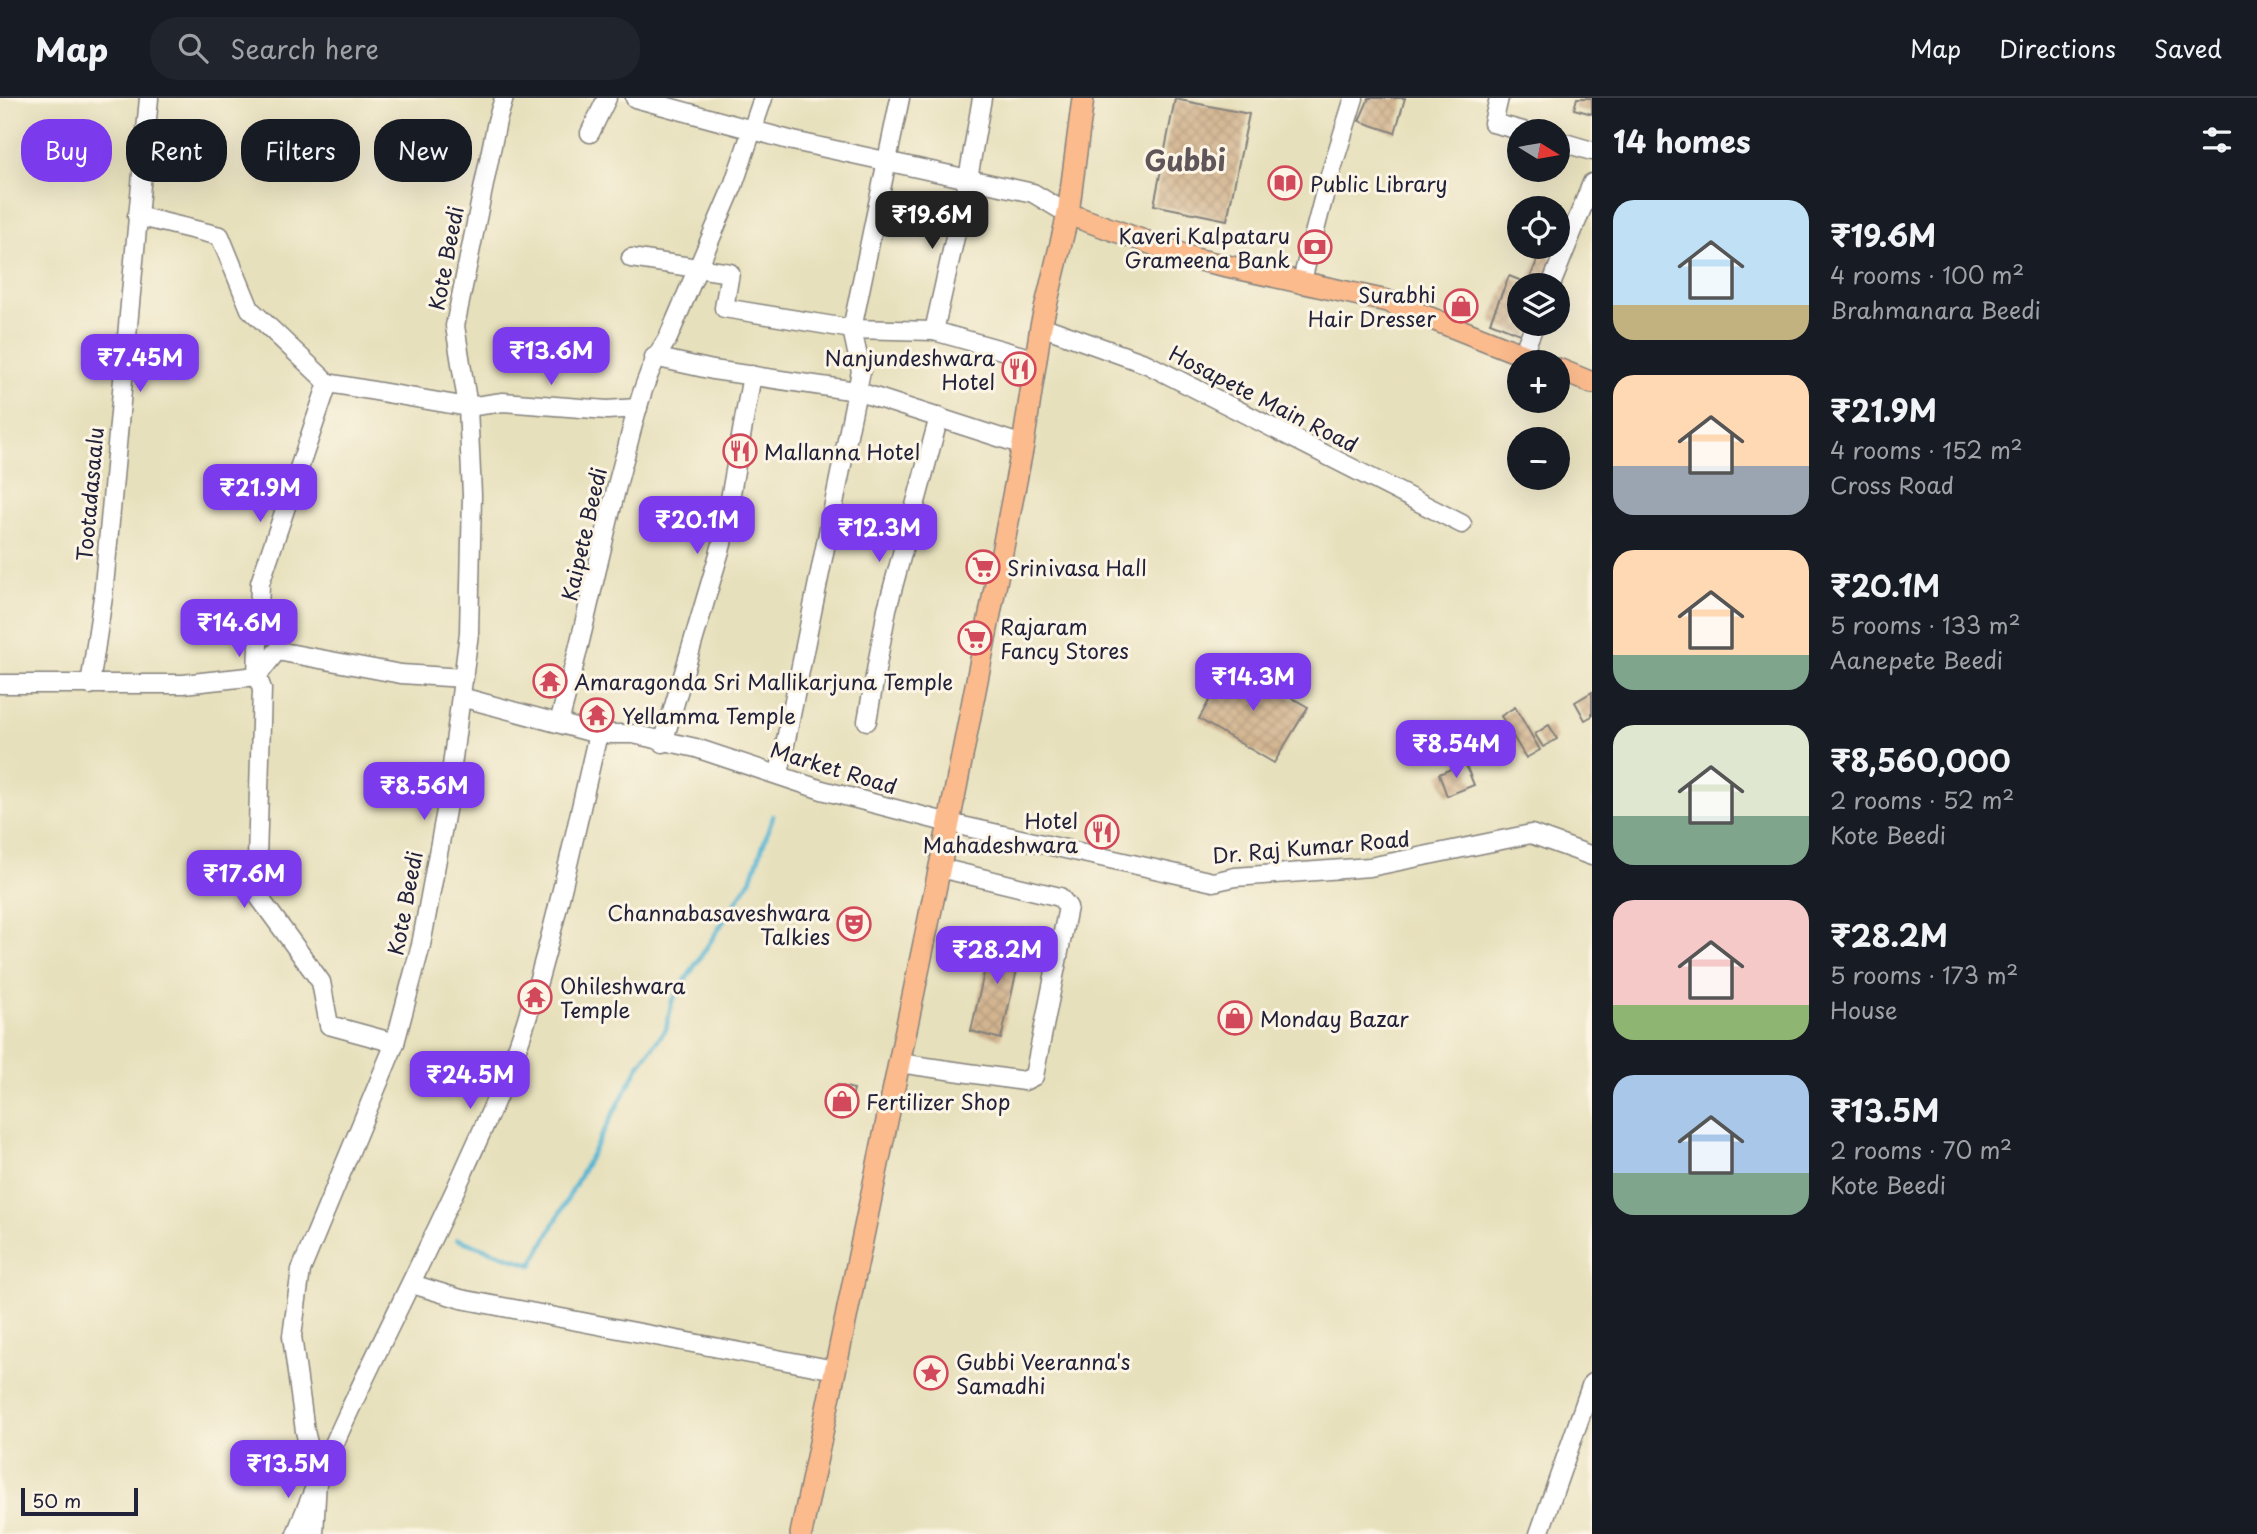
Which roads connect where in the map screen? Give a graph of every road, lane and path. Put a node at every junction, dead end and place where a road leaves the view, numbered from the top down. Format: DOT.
graph roads {
  1 [pos="149,98"];
  2 [pos="504,98"];
  3 [pos="607,98"];
  4 [pos="635,98"];
  5 [pos="763,98"];
  6 [pos="900,98"];
  7 [pos="982,98"];
  8 [pos="1083,98"];
  9 [pos="1354,98"];
  10 [pos="1499,98"];
  11 [pos="672,104"];
  12 [pos="1507,127"];
  13 [pos="751,130"];
  14 [pos="590,133"];
  15 [pos="1570,145"];
  16 [pos="1592,151"];
  17 [pos="888,163"];
  18 [pos="968,179"];
  19 [pos="1592,183"];
  20 [pos="1068,214"];
  21 [pos="137,216"];
  22 [pos="631,258"];
  23 [pos="698,270"];
  24 [pos="1556,273"];
  25 [pos="1301,284"];
  26 [pos="1041,326"];
  27 [pos="852,329"];
  28 [pos="934,331"];
  29 [pos="1511,350"];
  30 [pos="654,357"];
  31 [pos="1037,360"];
  32 [pos="752,374"];
  33 [pos="1570,374"];
  34 [pos="328,383"];
  35 [pos="1592,383"];
  36 [pos="856,391"];
  37 [pos="468,407"];
  38 [pos="638,408"];
  39 [pos="939,417"];
  40 [pos="1023,445"];
  41 [pos="1462,524"];
  42 [pos="257,676"];
  43 [pos="464,678"];
  44 [pos="0,684"];
  45 [pos="90,685"];
  46 [pos="461,697"];
  47 [pos="867,721"];
  48 [pos="559,722"];
  49 [pos="598,733"];
  50 [pos="663,743"];
  51 [pos="779,774"];
  52 [pos="949,823"];
  53 [pos="1592,856"];
  54 [pos="940,868"];
  55 [pos="395,1043"];
  56 [pos="899,1063"];
  57 [pos="412,1284"];
  58 [pos="835,1370"];
  59 [pos="1592,1382"];
  60 [pos="317,1480"];
  61 [pos="296,1534"];
  62 [pos="314,1534"];
  63 [pos="801,1534"];
  64 [pos="1539,1534"];
  1 -- 21 [label="street, Tootadasaalu"];
  2 -- 37 [label="street, Kote Beedi"];
  3 -- 14 [label="street"];
  4 -- 11 [label="street"];
  5 -- 13 [label="street, Kaipete Beedi"];
  6 -- 17 [label="street"];
  7 -- 18 [label="street"];
  8 -- 20 [label="main road"];
  9 -- 25 [label="street"];
  10 -- 12 [label="street"];
  11 -- 13 [label="street"];
  13 -- 17 [label="street"];
  13 -- 23 [label="street, Kaipete Beedi"];
  15 -- 16 [label="street"];
  17 -- 18 [label="street"];
  17 -- 27 [label="street"];
  18 -- 20 [label="street"];
  18 -- 28 [label="street"];
  19 -- 24 [label="street"];
  20 -- 25 [label="main road"];
  20 -- 26 [label="main road"];
  21 -- 34 [label="street"];
  21 -- 45 [label="street, Tootadasaalu"];
  22 -- 23 [label="street"];
  23 -- 27 [label="street"];
  23 -- 30 [label="street, Kaipete Beedi"];
  25 -- 29 [label="main road"];
  26 -- 31 [label="main road"];
  26 -- 41 [label="street, Hosapete Main Road"];
  27 -- 28 [label="street"];
  27 -- 36 [label="street"];
  28 -- 31 [label="street"];
  30 -- 32 [label="street"];
  30 -- 38 [label="street, Kaipete Beedi"];
  31 -- 40 [label="main road"];
  32 -- 36 [label="street"];
  32 -- 50 [label="street"];
  33 -- 35 [label="main road"];
  34 -- 37 [label="street"];
  34 -- 42 [label="street"];
  36 -- 39 [label="street"];
  36 -- 51 [label="street"];
  37 -- 38 [label="street"];
  37 -- 43 [label="street, Kote Beedi"];
  38 -- 48 [label="street, Kaipete Beedi"];
  39 -- 40 [label="street"];
  39 -- 47 [label="street"];
  40 -- 52 [label="main road"];
  42 -- 43 [label="street"];
  42 -- 45 [label="street"];
  42 -- 55 [label="street"];
  43 -- 46 [label="street, Kote Beedi"];
  44 -- 45 [label="street"];
  46 -- 48 [label="street, Market Road"];
  46 -- 55 [label="street, Kote Beedi"];
  48 -- 49 [label="street, Market Road"];
  49 -- 50 [label="street, Market Road"];
  49 -- 57 [label="street"];
  50 -- 51 [label="street, Market Road"];
  51 -- 52 [label="street, Market Road"];
  52 -- 53 [label="street, Dr. Raj Kumar Road"];
  52 -- 54 [label="main road"];
  54 -- 56 [label="main road"];
  54 -- 56 [label="street"];
  55 -- 60 [label="street, Kote Beedi"];
  56 -- 58 [label="main road"];
  57 -- 58 [label="street"];
  57 -- 60 [label="street"];
  58 -- 63 [label="main road"];
  59 -- 64 [label="street"];
  60 -- 61 [label="street"];
  60 -- 62 [label="street, Kote Beedi"];
}
